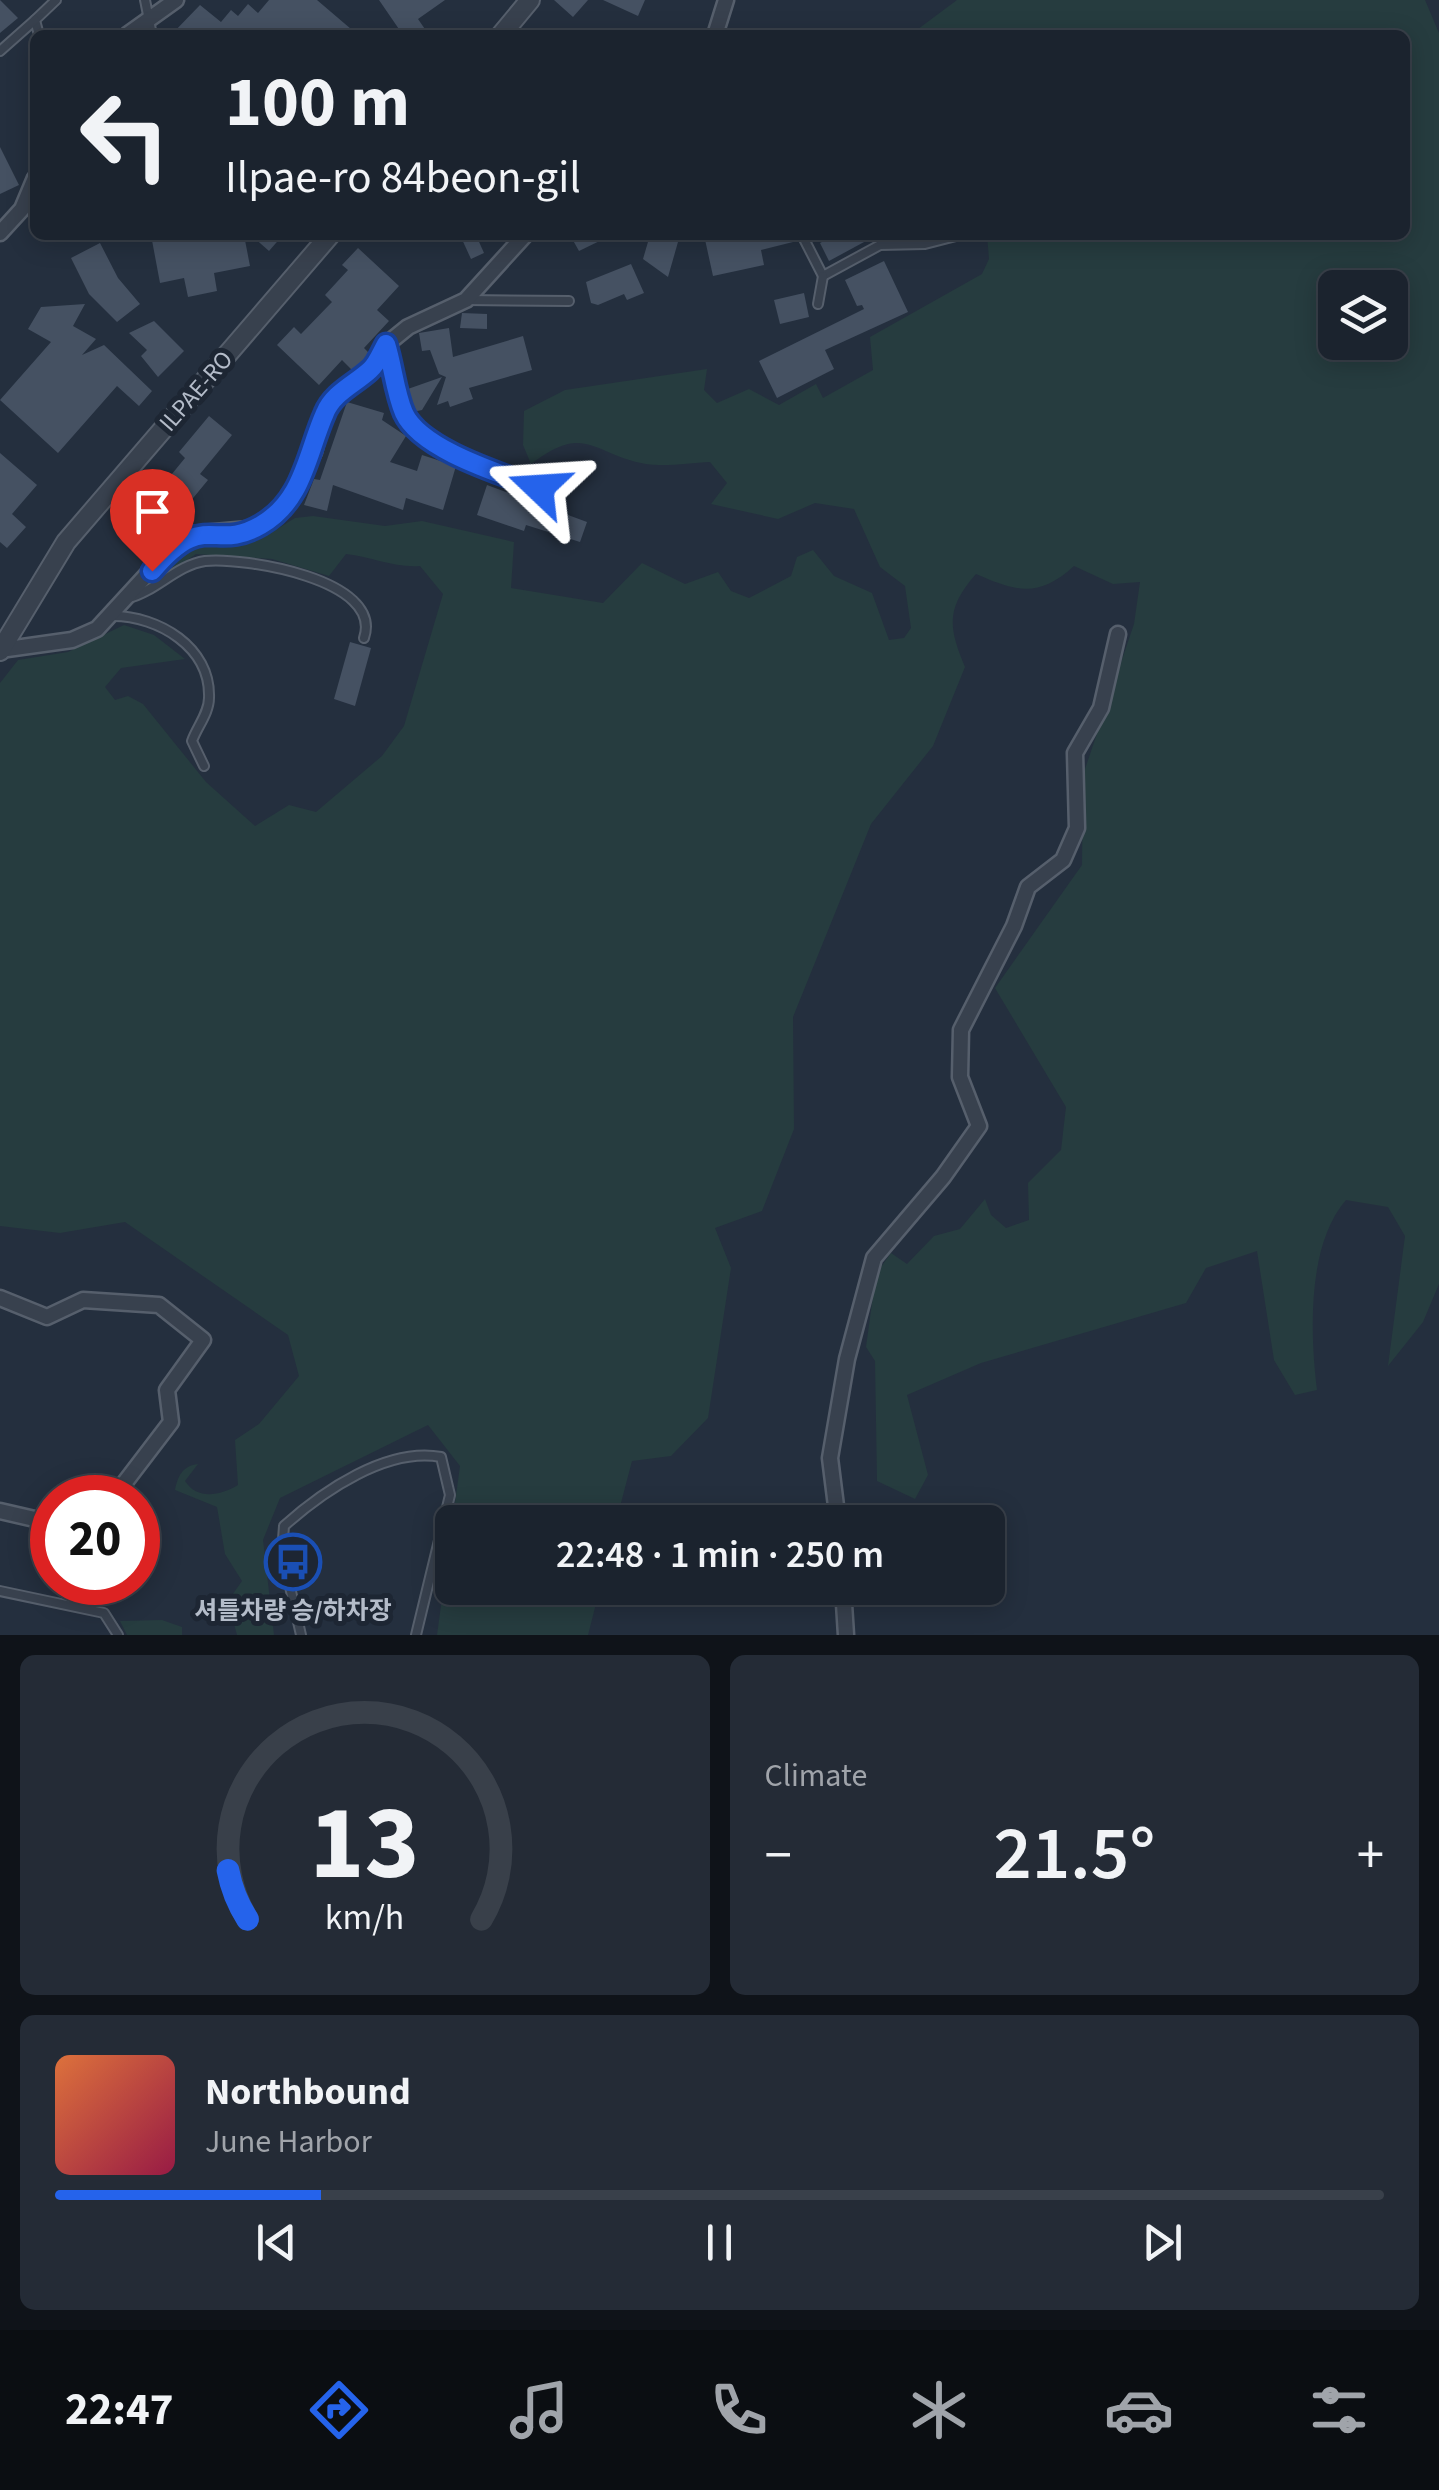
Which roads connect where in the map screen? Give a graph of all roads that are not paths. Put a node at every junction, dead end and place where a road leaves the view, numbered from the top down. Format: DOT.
graph roads {
  1 [pos="56,0"];
  2 [pos="145,0"];
  3 [pos="176,0"];
  4 [pos="530,0"];
  5 [pos="726,0"];
  6 [pos="35,20"];
  7 [pos="150,29"];
  8 [pos="38,30"];
  9 [pos="504,30"];
  10 [pos="717,30"];
  11 [pos="0,51"];
  12 [pos="30,190"];
  13 [pos="0,233"];
  14 [pos="326,240"];
  15 [pos="520,240"];
  16 [pos="805,240"];
  17 [pos="952,240"];
  18 [pos="823,276"];
  19 [pos="466,300"];
  20 [pos="569,301"];
  21 [pos="818,304"];
  22 [pos="386,344"];
  23 [pos="539,488"];
  24 [pos="129,598"];
  25 [pos="113,616"];
  26 [pos="1118,634"];
  27 [pos="364,638"];
  28 [pos="0,650"];
  29 [pos="204,766"];
  30 [pos="0,1298"];
  31 [pos="131,1475"];
  32 [pos="836,1505"];
  33 [pos="0,1511"];
  34 [pos="30,1518"];
  35 [pos="0,1591"];
  36 [pos="844,1605"];
  37 [pos="118,1635"];
  38 [pos="301,1635"];
  39 [pos="416,1635"];
  40 [pos="846,1635"];
  1 -- 6 [label="lane"];
  2 -- 7 [label="lane"];
  3 -- 7 [label="street"];
  4 -- 9 [label="street"];
  5 -- 10 [label="street"];
  6 -- 8 [label="lane"];
  6 -- 11 [label="lane"];
  12 -- 13 [label="street"];
  14 -- 28 [label="street, ILPAE-RO"];
  15 -- 19 [label="street"];
  16 -- 18 [label="lane"];
  17 -- 18 [label="lane"];
  18 -- 21 [label="lane"];
  19 -- 20 [label="lane"];
  19 -- 22 [label="street"];
  22 -- 23 [label="lane"];
  22 -- 24 [label="street"];
  24 -- 25 [label="street"];
  24 -- 27 [label="lane"];
  25 -- 28 [label="street"];
  25 -- 29 [label="lane"];
  26 -- 32 [label="street"];
  30 -- 31 [label="street"];
  33 -- 34 [label="street"];
  35 -- 37 [label="lane"];
  36 -- 40 [label="street"];
  38 -- 39 [label="lane"];
}
